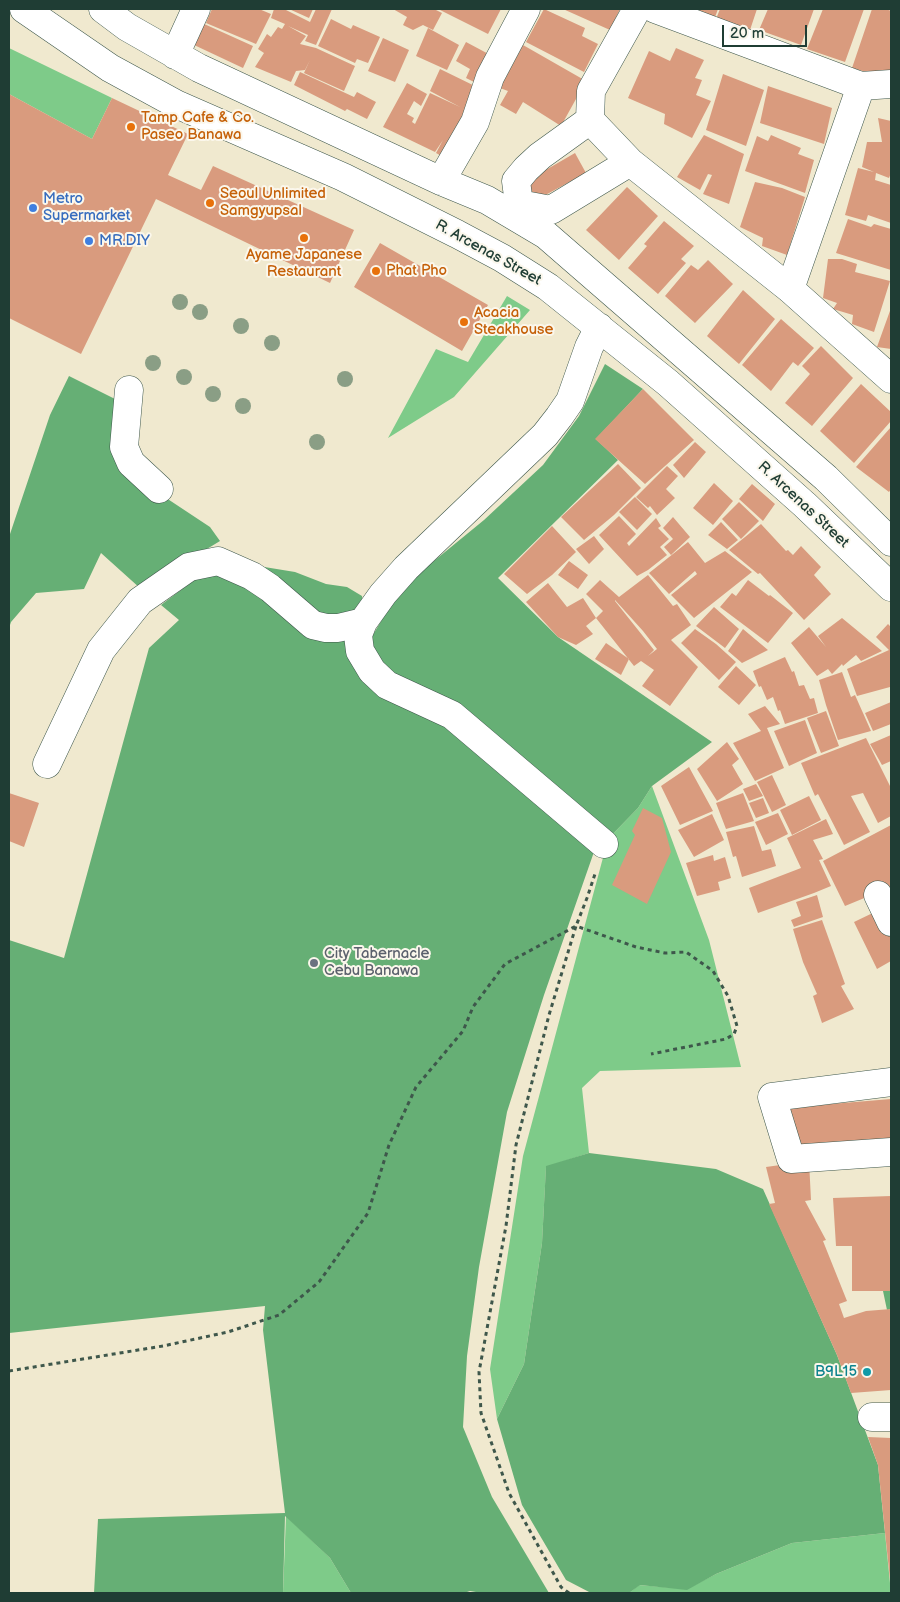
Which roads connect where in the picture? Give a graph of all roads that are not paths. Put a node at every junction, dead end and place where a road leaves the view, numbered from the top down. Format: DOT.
graph roads {
  1 [pos="24,9"];
  2 [pos="103,9"];
  3 [pos="196,9"];
  4 [pos="526,9"];
  5 [pos="637,9"];
  6 [pos="655,9"];
  7 [pos="175,55"];
  8 [pos="228,82"];
  9 [pos="891,84"];
  10 [pos="861,86"];
  11 [pos="590,120"];
  12 [pos="215,121"];
  13 [pos="630,162"];
  14 [pos="441,181"];
  15 [pos="514,209"];
  16 [pos="486,249"];
  17 [pos="790,289"];
  18 [pos="599,327"];
  19 [pos="891,378"];
  20 [pos="129,390"];
  21 [pos="160,489"];
  22 [pos="891,542"];
  23 [pos="891,588"];
  24 [pos="363,622"];
  25 [pos="48,764"];
  26 [pos="604,844"];
  27 [pos="878,895"];
  28 [pos="891,922"];
  29 [pos="891,1082"];
  30 [pos="891,1152"];
  1 -- 12 [label="street, R. Arcenas Street"];
  2 -- 7 [label="street"];
  3 -- 7 [label="street"];
  4 -- 14 [label="street"];
  5 -- 11 [label="street"];
  6 -- 10 [label="street"];
  7 -- 8 [label="street"];
  8 -- 12 [label="street"];
  8 -- 14 [label="street"];
  9 -- 10 [label="street"];
  10 -- 17 [label="street"];
  11 -- 13 [label="street"];
  11 -- 15 [label="street"];
  12 -- 16 [label="street, R. Arcenas Street"];
  13 -- 15 [label="street"];
  13 -- 17 [label="street"];
  14 -- 15 [label="street"];
  15 -- 16 [label="street"];
  15 -- 22 [label="street"];
  16 -- 18 [label="street, R. Arcenas Street"];
  17 -- 19 [label="street"];
  18 -- 23 [label="street, R. Arcenas Street"];
  18 -- 24 [label="street"];
  20 -- 21 [label="street"];
  24 -- 25 [label="street"];
  24 -- 26 [label="street"];
  27 -- 28 [label="street"];
  29 -- 30 [label="street"];
}
